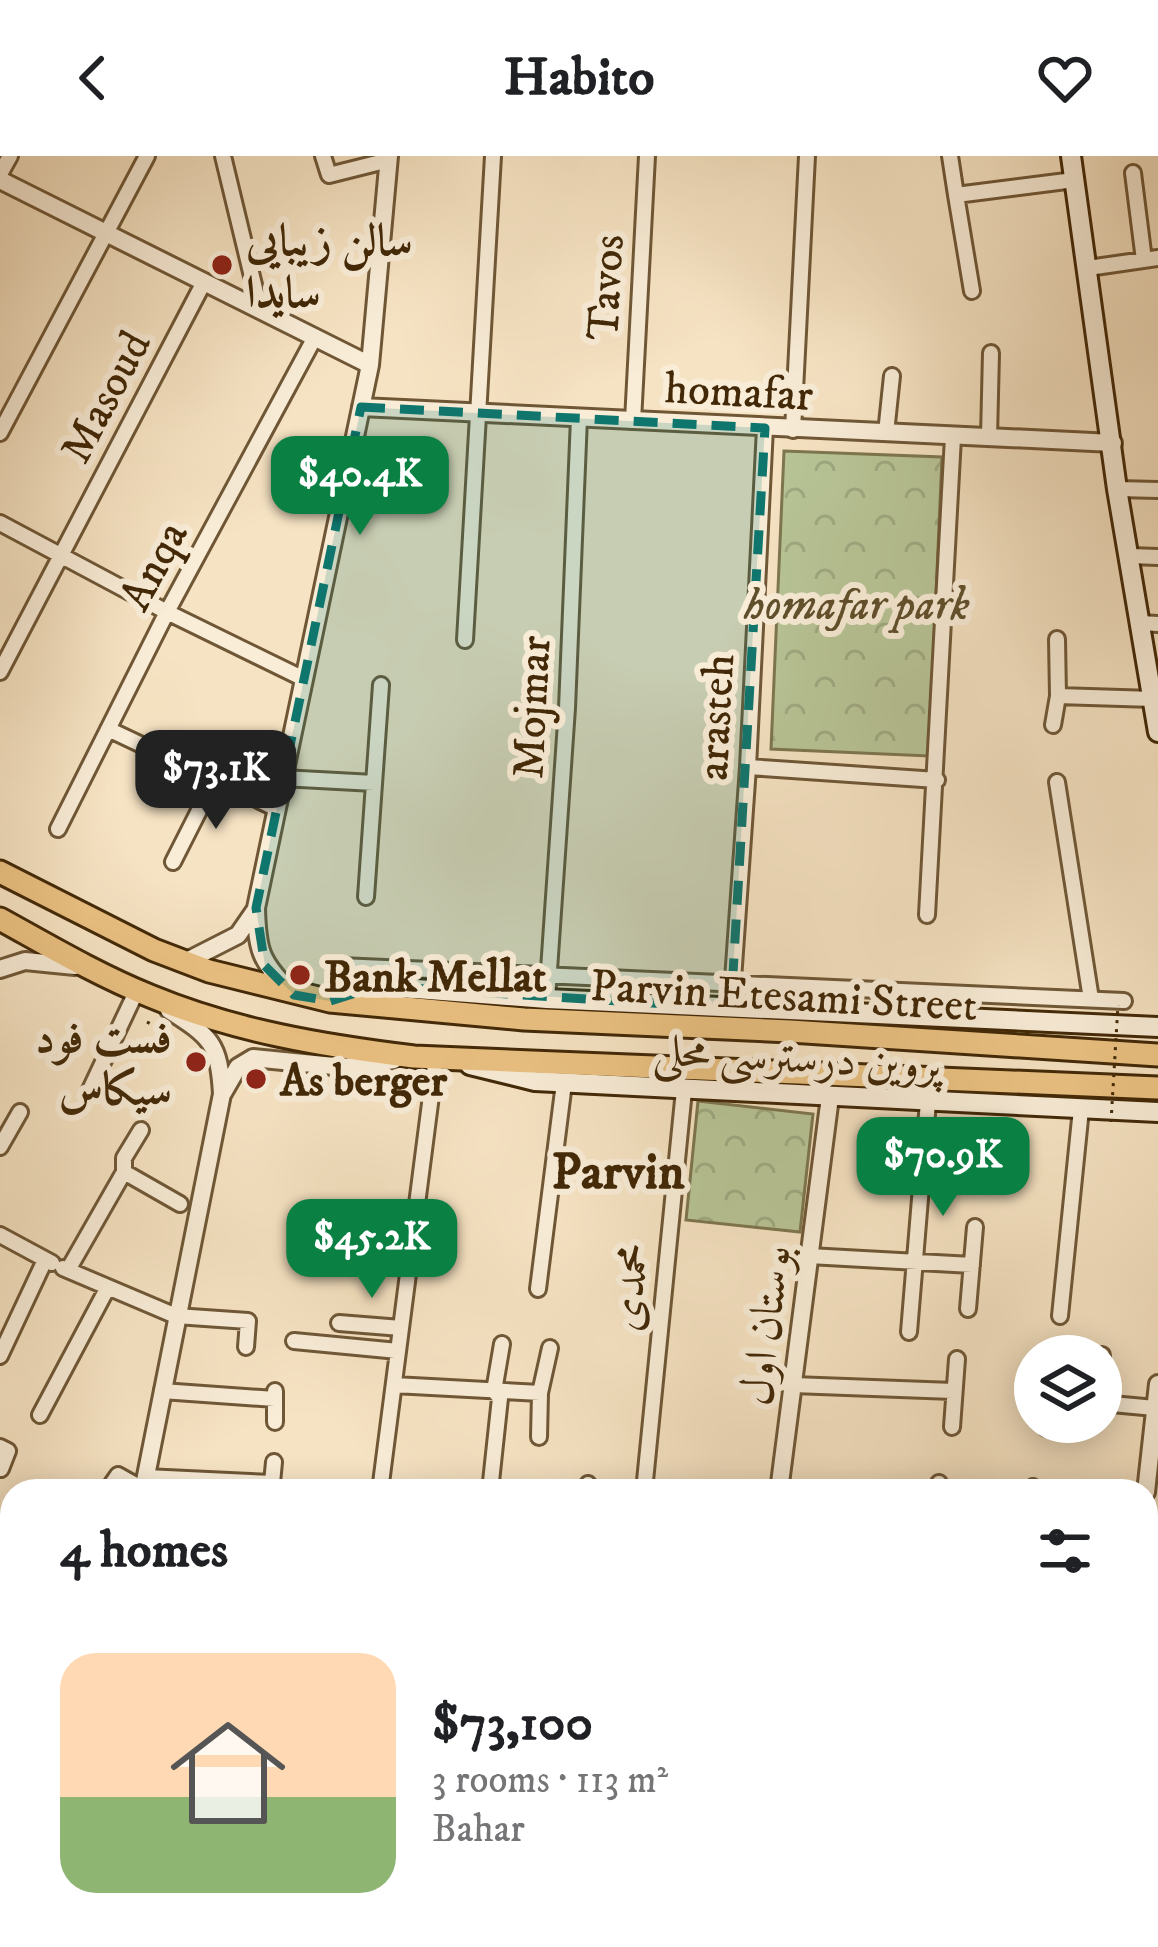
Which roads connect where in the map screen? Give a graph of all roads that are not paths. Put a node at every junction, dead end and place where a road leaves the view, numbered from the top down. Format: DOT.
graph roads {
  1 [pos="10,156"];
  2 [pos="147,156"];
  3 [pos="223,156"];
  4 [pos="322,156"];
  5 [pos="493,156"];
  6 [pos="647,156"];
  7 [pos="807,156"];
  8 [pos="950,156"];
  9 [pos="1071,156"];
  10 [pos="389,158"];
  11 [pos="1133,173"];
  12 [pos="0,177"];
  13 [pos="1074,180"];
  14 [pos="956,195"];
  15 [pos="104,232"];
  16 [pos="1151,259"];
  17 [pos="1088,268"];
  18 [pos="204,282"];
  19 [pos="972,291"];
  20 [pos="266,313"];
  21 [pos="315,337"];
  22 [pos="991,353"];
  23 [pos="370,365"];
  24 [pos="892,376"];
  25 [pos="361,406"];
  26 [pos="478,413"];
  27 [pos="580,418"];
  28 [pos="633,421"];
  29 [pos="765,428"];
  30 [pos="793,430"];
  31 [pos="886,433"];
  32 [pos="0,434"];
  33 [pos="953,436"];
  34 [pos="988,437"];
  35 [pos="1113,443"];
  36 [pos="1117,489"];
  37 [pos="1158,490"];
  38 [pos="0,523"];
  39 [pos="62,554"];
  40 [pos="1130,556"];
  41 [pos="1158,557"];
  42 [pos="166,612"];
  43 [pos="1149,623"];
  44 [pos="1057,639"];
  45 [pos="466,640"];
  46 [pos="0,671"];
  47 [pos="302,678"];
  48 [pos="381,685"];
  49 [pos="1058,696"];
  50 [pos="1153,699"];
  51 [pos="1053,725"];
  52 [pos="108,728"];
  53 [pos="1158,732"];
  54 [pos="748,767"];
  55 [pos="282,778"];
  56 [pos="214,779"];
  57 [pos="937,779"];
  58 [pos="1057,782"];
  59 [pos="374,783"];
  60 [pos="278,809"];
  61 [pos="58,829"];
  62 [pos="173,862"];
  63 [pos="0,872"];
  64 [pos="366,897"];
  65 [pos="256,908"];
  66 [pos="927,915"];
  67 [pos="0,919"];
  68 [pos="185,962"];
  69 [pos="340,965"];
  70 [pos="0,969"];
  71 [pos="96,969"];
  72 [pos="548,975"];
  73 [pos="735,983"];
  74 [pos="143,993"];
  75 [pos="294,995"];
  76 [pos="547,999"];
  77 [pos="1091,999"];
  78 [pos="330,1001"];
  79 [pos="1121,1003"];
  80 [pos="730,1009"];
  81 [pos="1158,1024"];
  82 [pos="1158,1055"];
  83 [pos="425,1057"];
  84 [pos="563,1083"];
  85 [pos="1158,1088"];
  86 [pos="684,1090"];
  87 [pos="88,1094"];
  88 [pos="222,1094"];
  89 [pos="830,1097"];
  90 [pos="928,1102"];
  91 [pos="1082,1109"];
  92 [pos="20,1112"];
  93 [pos="1158,1112"];
  94 [pos="141,1130"];
  95 [pos="0,1148"];
  96 [pos="124,1172"];
  97 [pos="180,1204"];
  98 [pos="975,1227"];
  99 [pos="332,1231"];
  100 [pos="0,1234"];
  101 [pos="413,1236"];
  102 [pos="809,1256"];
  103 [pos="915,1262"];
  104 [pos="57,1265"];
  105 [pos="971,1265"];
  106 [pos="108,1287"];
  107 [pos="538,1289"];
  108 [pos="968,1309"];
  109 [pos="176,1316"];
  110 [pos="1060,1316"];
  111 [pos="339,1323"];
  112 [pos="401,1328"];
  113 [pos="909,1332"];
  114 [pos="294,1341"];
  115 [pos="502,1344"];
  116 [pos="246,1347"];
  117 [pos="550,1348"];
  118 [pos="398,1351"];
  119 [pos="0,1355"];
  120 [pos="957,1359"];
  121 [pos="793,1384"];
  122 [pos="1158,1384"];
  123 [pos="394,1385"];
  124 [pos="162,1391"];
  125 [pos="494,1391"];
  126 [pos="953,1391"];
  127 [pos="540,1393"];
  128 [pos="1122,1405"];
  129 [pos="1155,1408"];
  130 [pos="40,1415"];
  131 [pos="275,1422"];
  132 [pos="952,1427"];
  133 [pos="538,1436"];
  134 [pos="0,1447"];
  135 [pos="274,1462"];
  136 [pos="1,1469"];
  137 [pos="145,1479"];
  138 [pos="272,1479"];
  139 [pos="382,1479"];
  140 [pos="491,1479"];
  141 [pos="645,1479"];
  142 [pos="781,1479"];
  143 [pos="1147,1479"];
  1 -- 12 [label="street"];
  2 -- 15 [label="street"];
  3 -- 20 [label="street"];
  4 -- 10 [label="street"];
  5 -- 26 [label="street"];
  6 -- 28 [label="street, Tavos"];
  7 -- 30 [label="street"];
  8 -- 14 [label="street"];
  9 -- 13 [label="main road"];
  10 -- 23 [label="street"];
  11 -- 16 [label="street"];
  12 -- 15 [label="street"];
  13 -- 14 [label="street"];
  13 -- 17 [label="main road"];
  14 -- 19 [label="street"];
  15 -- 18 [label="street"];
  15 -- 32 [label="street"];
  16 -- 17 [label="street"];
  17 -- 35 [label="main road"];
  18 -- 20 [label="street"];
  18 -- 39 [label="street, Masoud"];
  20 -- 21 [label="street"];
  21 -- 23 [label="street"];
  21 -- 42 [label="street, Anqa"];
  22 -- 34 [label="street"];
  23 -- 25 [label="street"];
  24 -- 31 [label="street"];
  25 -- 26 [label="street, homafar"];
  25 -- 47 [label="street"];
  26 -- 27 [label="street, homafar"];
  26 -- 45 [label="street"];
  27 -- 28 [label="street, homafar"];
  27 -- 72 [label="street, Mojmar"];
  28 -- 29 [label="street, homafar"];
  29 -- 30 [label="street, homafar"];
  29 -- 54 [label="street, arasteh"];
  30 -- 31 [label="street, homafar"];
  31 -- 33 [label="street, homafar"];
  33 -- 34 [label="street, homafar"];
  33 -- 57 [label="street"];
  34 -- 35 [label="street, homafar"];
  35 -- 36 [label="main road"];
  36 -- 37 [label="street"];
  36 -- 40 [label="main road"];
  38 -- 39 [label="street"];
  39 -- 42 [label="street"];
  39 -- 46 [label="street, Masoud"];
  40 -- 41 [label="street"];
  40 -- 43 [label="main road"];
  42 -- 47 [label="street"];
  42 -- 52 [label="street, Anqa"];
  43 -- 50 [label="main road"];
  44 -- 49 [label="street"];
  47 -- 55 [label="street"];
  48 -- 59 [label="street"];
  49 -- 50 [label="street"];
  49 -- 51 [label="street"];
  50 -- 53 [label="main road"];
  52 -- 56 [label="street"];
  52 -- 61 [label="street, Anqa"];
  54 -- 57 [label="street"];
  54 -- 73 [label="street, arasteh"];
  55 -- 59 [label="street"];
  55 -- 60 [label="street"];
  56 -- 60 [label="street"];
  56 -- 62 [label="street"];
  57 -- 66 [label="street"];
  58 -- 77 [label="street"];
  59 -- 64 [label="street"];
  60 -- 65 [label="street"];
  63 -- 68 [label="main road, Parvin Etesami Street"];
  65 -- 68 [label="street"];
  65 -- 75 [label="street"];
  67 -- 71 [label="main road, Parvin Etesami Street"];
  68 -- 75 [label="main road, Parvin Etesami Street"];
  69 -- 72 [label="street"];
  70 -- 71 [label="street"];
  71 -- 74 [label="main road, Parvin Etesami Street"];
  72 -- 73 [label="street"];
  72 -- 76 [label="street, Mojmar"];
  73 -- 77 [label="street"];
  73 -- 80 [label="street, arasteh"];
  74 -- 83 [label="main road, Parvin Etesami Street"];
  74 -- 87 [label="street"];
  74 -- 88 [label="street"];
  75 -- 78 [label="main road, Parvin Etesami Street"];
  76 -- 78 [label="main road"];
  76 -- 80 [label="main road"];
  77 -- 79 [label="street"];
  78 -- 82 [label="main road, Parvin Etesami Street"];
  80 -- 81 [label="main road"];
  83 -- 84 [label="main road, پروین درسترسی محلی"];
  83 -- 85 [label="main road, Parvin Etesami Street"];
  83 -- 88 [label="street"];
  83 -- 101 [label="street"];
  84 -- 86 [label="main road, پروین درسترسی محلی"];
  84 -- 107 [label="street"];
  86 -- 89 [label="main road, پروین درسترسی محلی"];
  86 -- 141 [label="street, محمدی"];
  88 -- 109 [label="street"];
  89 -- 90 [label="main road, پروین درسترسی محلی"];
  89 -- 102 [label="street, بوستان اول"];
  90 -- 91 [label="main road, پروین درسترسی محلی"];
  90 -- 103 [label="street"];
  91 -- 93 [label="main road, پروین درسترسی محلی"];
  91 -- 110 [label="street"];
  92 -- 95 [label="street"];
  94 -- 96 [label="street"];
  96 -- 97 [label="street"];
  96 -- 104 [label="street"];
  98 -- 105 [label="street"];
  99 -- 101 [label="street"];
  100 -- 104 [label="street"];
  101 -- 112 [label="street"];
  102 -- 103 [label="street"];
  102 -- 121 [label="street, بوستان اول"];
  103 -- 105 [label="street"];
  103 -- 113 [label="street"];
  104 -- 106 [label="street"];
  104 -- 119 [label="street"];
  105 -- 108 [label="street"];
  106 -- 109 [label="street"];
  106 -- 130 [label="street"];
  109 -- 116 [label="street"];
  109 -- 124 [label="street"];
  111 -- 112 [label="street"];
  112 -- 118 [label="street"];
  114 -- 118 [label="street"];
  115 -- 125 [label="street"];
  117 -- 127 [label="street"];
  118 -- 123 [label="street"];
  120 -- 126 [label="street"];
  121 -- 126 [label="street"];
  121 -- 142 [label="street, بوستان اول"];
  122 -- 129 [label="street"];
  123 -- 125 [label="street"];
  123 -- 139 [label="street"];
  124 -- 131 [label="street"];
  124 -- 137 [label="street"];
  125 -- 127 [label="street"];
  125 -- 140 [label="street"];
  126 -- 132 [label="street"];
  127 -- 133 [label="street"];
  128 -- 129 [label="street"];
  129 -- 143 [label="street"];
  134 -- 136 [label="street"];
  135 -- 138 [label="street"];
}
